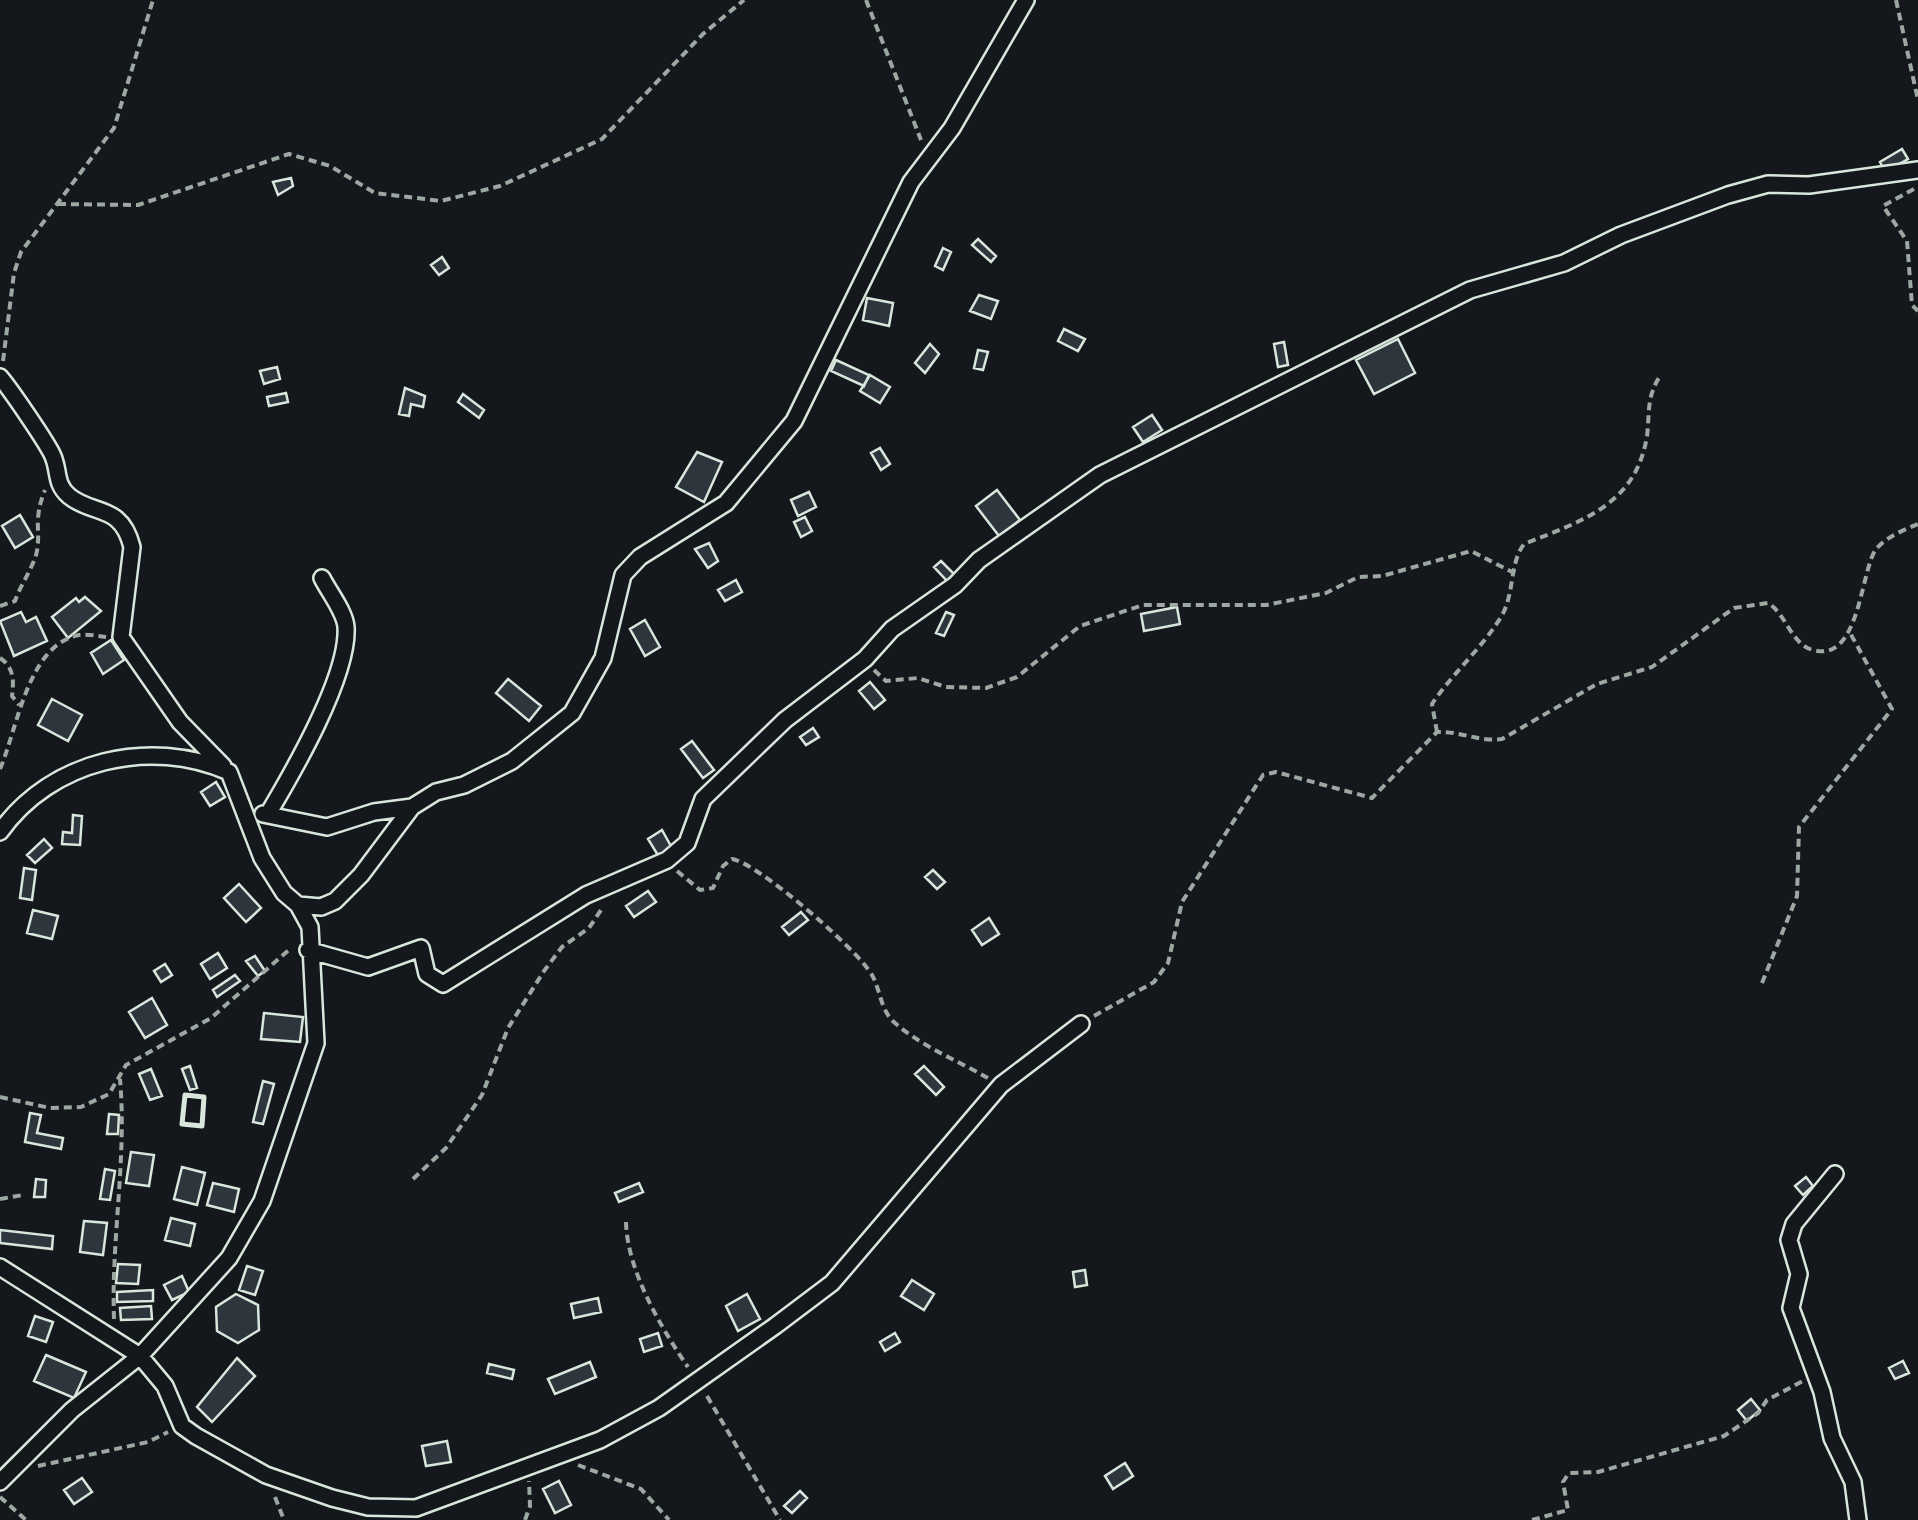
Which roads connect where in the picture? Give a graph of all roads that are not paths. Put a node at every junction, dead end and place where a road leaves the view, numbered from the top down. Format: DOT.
graph roads {
  1 [pos="1026,0"];
  2 [pos="1918,170"];
  3 [pos="4,381"];
  4 [pos="322,578"];
  5 [pos="229,772"];
  6 [pos="412,807"];
  7 [pos="248,813"];
  8 [pos="268,814"];
  9 [pos="0,832"];
  10 [pos="298,906"];
  11 [pos="308,950"];
  12 [pos="1080,1024"];
  13 [pos="1835,1174"];
  14 [pos="0,1267"];
  15 [pos="140,1356"];
  16 [pos="0,1482"];
  17 [pos="1858,1520"];
  1 -- 6 [label="street"];
  2 -- 11 [label="street"];
  3 -- 5 [label="street"];
  4 -- 8 [label="street"];
  5 -- 7 [label="street"];
  5 -- 9 [label="street"];
  6 -- 8 [label="street"];
  6 -- 10 [label="street"];
  7 -- 8 [label="street"];
  7 -- 10 [label="street"];
  10 -- 11 [label="street"];
  11 -- 15 [label="street"];
  12 -- 15 [label="street"];
  13 -- 17 [label="street"];
  14 -- 15 [label="street"];
  15 -- 16 [label="street"];
}
